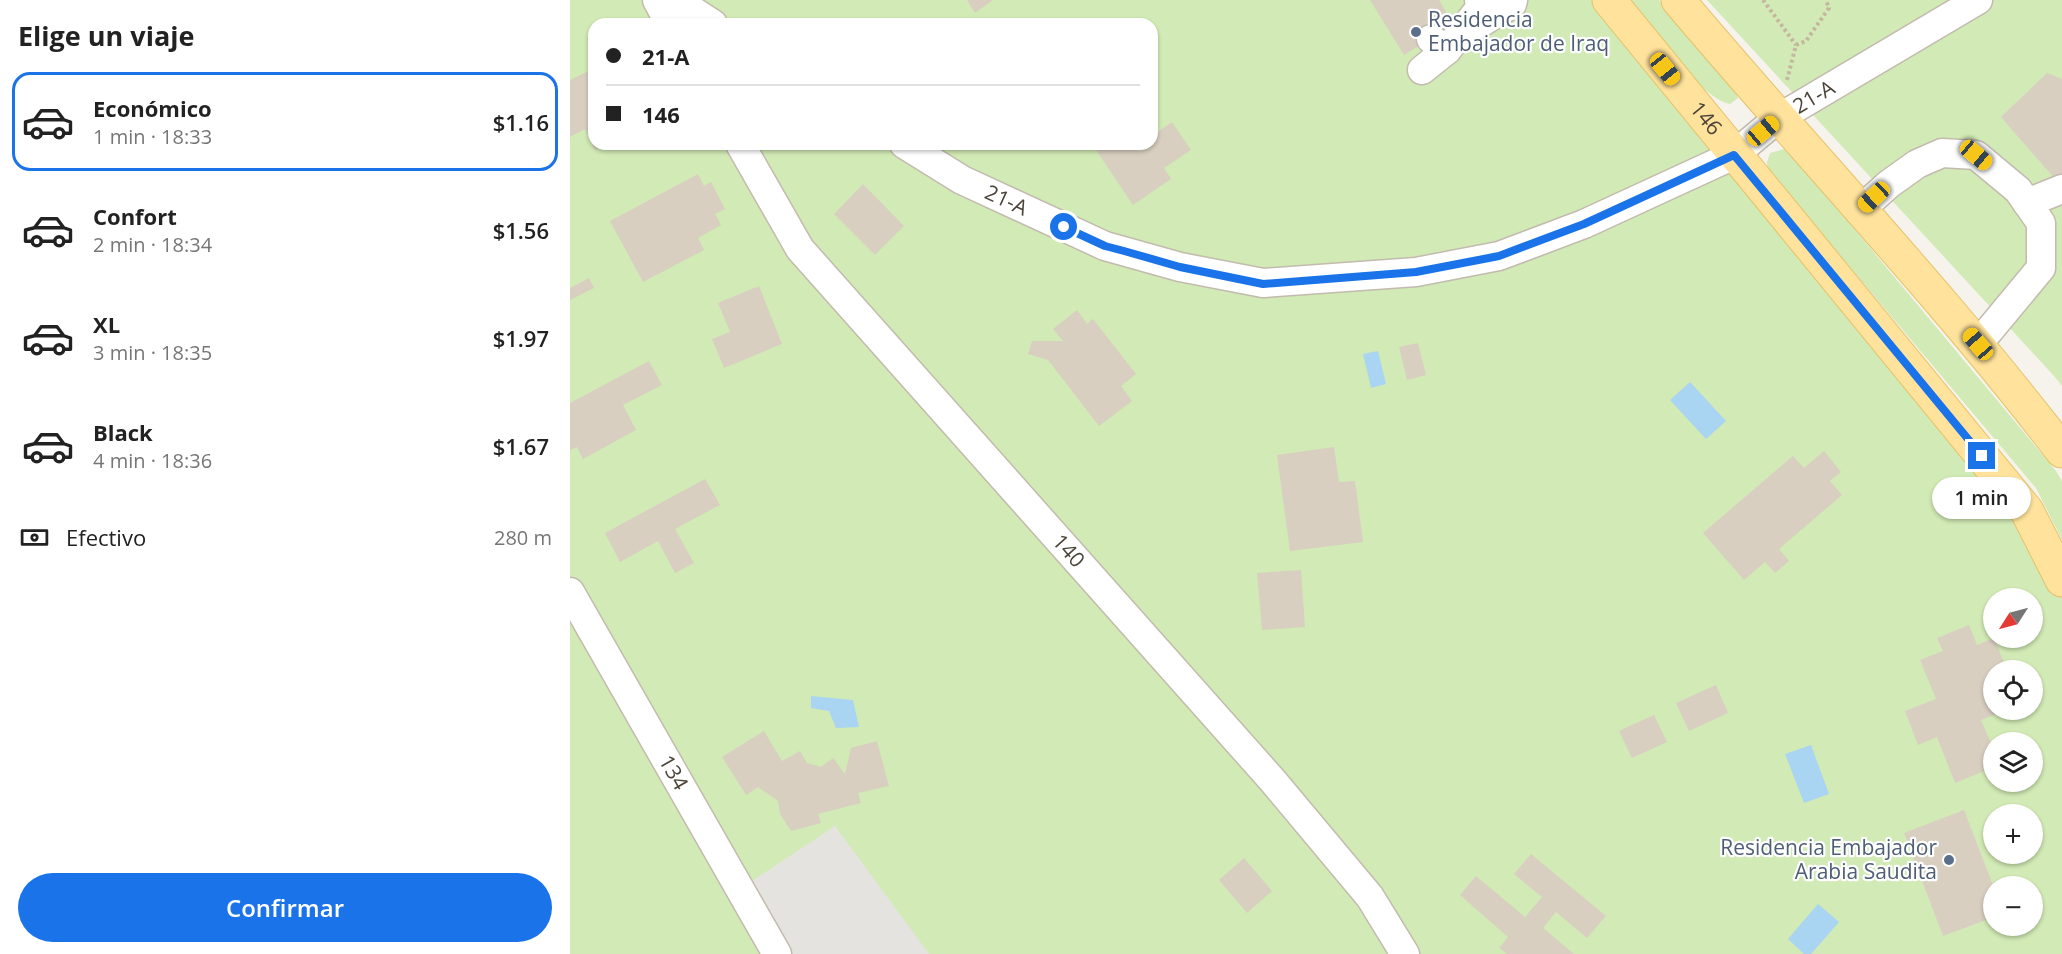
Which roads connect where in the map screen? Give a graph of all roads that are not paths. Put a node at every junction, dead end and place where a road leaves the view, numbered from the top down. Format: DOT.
graph roads {
  1 [pos="657,0"];
  2 [pos="676,0"];
  3 [pos="1479,0"];
  4 [pos="1513,0"];
  5 [pos="1609,0"];
  6 [pos="1678,0"];
  7 [pos="1978,0"];
  8 [pos="667,18"];
  9 [pos="704,18"];
  10 [pos="1445,42"];
  11 [pos="1422,70"];
  12 [pos="1777,119"];
  13 [pos="743,150"];
  14 [pos="914,150"];
  15 [pos="1734,155"];
  16 [pos="2062,189"];
  17 [pos="2027,203"];
  18 [pos="1859,211"];
  19 [pos="1978,344"];
  20 [pos="2062,451"];
  21 [pos="2062,580"];
  22 [pos="570,592"];
  23 [pos="777,954"];
  24 [pos="1405,954"];
  1 -- 8 [label="street"];
  2 -- 9 [label="street"];
  3 -- 10 [label="street"];
  4 -- 10 [label="street"];
  5 -- 15 [label="main road, 146"];
  6 -- 12 [label="main road"];
  7 -- 12 [label="street, 21-A"];
  10 -- 11 [label="street"];
  12 -- 15 [label="street, 21-A"];
  12 -- 18 [label="main road"];
  13 -- 24 [label="street, 140"];
  14 -- 15 [label="street, 21-A"];
  15 -- 21 [label="main road, 146"];
  16 -- 17 [label="street"];
  17 -- 18 [label="street"];
  17 -- 19 [label="street"];
  18 -- 19 [label="main road"];
  19 -- 20 [label="main road"];
  22 -- 23 [label="street, 134"];
}
